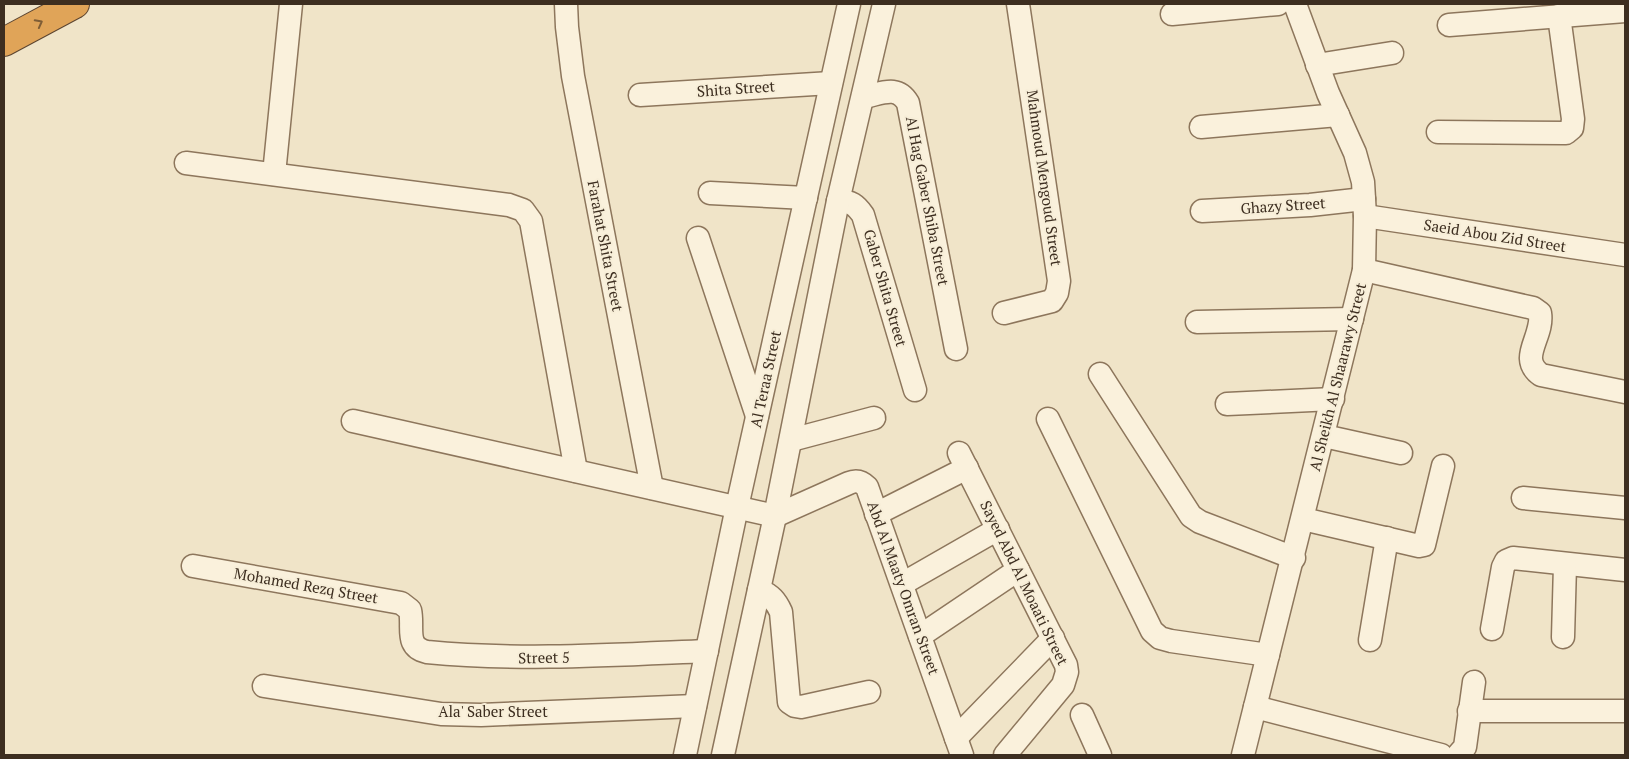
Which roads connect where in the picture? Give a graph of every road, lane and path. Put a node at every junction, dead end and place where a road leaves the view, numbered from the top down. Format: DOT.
graph roads {
  1 [pos="75,4"];
  2 [pos="291,4"];
  3 [pos="566,4"];
  4 [pos="849,4"];
  5 [pos="884,4"];
  6 [pos="1018,4"];
  7 [pos="1278,4"];
  8 [pos="1295,4"];
  9 [pos="1625,11"];
  10 [pos="1549,12"];
  11 [pos="1172,14"];
  12 [pos="1449,24"];
  13 [pos="4,42"];
  14 [pos="1392,53"];
  15 [pos="1317,65"];
  16 [pos="831,83"];
  17 [pos="640,95"];
  18 [pos="863,97"];
  19 [pos="1338,115"];
  20 [pos="1201,128"];
  21 [pos="1438,132"];
  22 [pos="186,163"];
  23 [pos="274,174"];
  24 [pos="710,193"];
  25 [pos="806,198"];
  26 [pos="838,201"];
  27 [pos="1365,208"];
  28 [pos="1202,211"];
  29 [pos="698,238"];
  30 [pos="1625,255"];
  31 [pos="1364,270"];
  32 [pos="1004,313"];
  33 [pos="1352,319"];
  34 [pos="1197,322"];
  35 [pos="956,349"];
  36 [pos="1100,374"];
  37 [pos="915,390"];
  38 [pos="1625,392"];
  39 [pos="1333,399"];
  40 [pos="1227,404"];
  41 [pos="758,417"];
  42 [pos="874,418"];
  43 [pos="1048,419"];
  44 [pos="353,421"];
  45 [pos="1324,436"];
  46 [pos="790,440"];
  47 [pos="1401,453"];
  48 [pos="1443,466"];
  49 [pos="576,471"];
  50 [pos="652,488"];
  51 [pos="1522,498"];
  52 [pos="736,507"];
  53 [pos="1625,508"];
  54 [pos="876,514"];
  55 [pos="775,516"];
  56 [pos="1303,519"];
  57 [pos="998,529"];
  58 [pos="1386,538"];
  59 [pos="1294,558"];
  60 [pos="1564,565"];
  61 [pos="194,566"];
  62 [pos="1018,570"];
  63 [pos="1625,570"];
  64 [pos="902,584"];
  65 [pos="759,590"];
  66 [pos="411,615"];
  67 [pos="1492,629"];
  68 [pos="920,636"];
  69 [pos="1563,637"];
  70 [pos="1053,638"];
  71 [pos="1370,640"];
  72 [pos="707,651"];
  73 [pos="1268,655"];
  74 [pos="1474,682"];
  75 [pos="264,686"];
  76 [pos="869,692"];
  77 [pos="695,706"];
  78 [pos="1255,707"];
  79 [pos="1469,711"];
  80 [pos="1625,711"];
  81 [pos="1082,714"];
  82 [pos="959,747"];
  83 [pos="684,755"];
  84 [pos="723,755"];
  85 [pos="1005,755"];
  86 [pos="1100,755"];
  87 [pos="1243,755"];
  88 [pos="1441,755"];
  89 [pos="1458,755"];
  13 -- 1 [label="highway, one-way"];
  2 -- 23 [label="street"];
  3 -- 50 [label="street, Farahat Shita Street"];
  4 -- 16 [label="street, Al Teraa Street"];
  5 -- 18 [label="street"];
  6 -- 32 [label="street, Mahmoud Mengoud Street"];
  7 -- 11 [label="street"];
  8 -- 15 [label="street, Al Sheikh Al Shaarawy Street"];
  9 -- 10 [label="street"];
  10 -- 12 [label="street"];
  10 -- 21 [label="street"];
  14 -- 15 [label="street"];
  15 -- 19 [label="street, Al Sheikh Al Shaarawy Street"];
  16 -- 17 [label="street, Shita Street"];
  16 -- 25 [label="street, Al Teraa Street"];
  18 -- 26 [label="street"];
  18 -- 35 [label="street, Al Hag Gaber Shiba Street"];
  19 -- 20 [label="street"];
  19 -- 27 [label="street, Al Sheikh Al Shaarawy Street"];
  22 -- 23 [label="street"];
  23 -- 49 [label="street"];
  24 -- 25 [label="street"];
  25 -- 41 [label="street, Al Teraa Street"];
  26 -- 37 [label="street, Gaber Shita Street"];
  26 -- 46 [label="street"];
  27 -- 28 [label="street, Ghazy Street"];
  27 -- 30 [label="street, Saeid Abou Zid Street"];
  27 -- 31 [label="street, Al Sheikh Al Shaarawy Street"];
  29 -- 41 [label="street"];
  31 -- 33 [label="street, Al Sheikh Al Shaarawy Street"];
  31 -- 38 [label="street"];
  33 -- 34 [label="street"];
  33 -- 39 [label="street, Al Sheikh Al Shaarawy Street"];
  36 -- 59 [label="street"];
  39 -- 40 [label="street"];
  39 -- 45 [label="street, Al Sheikh Al Shaarawy Street"];
  41 -- 52 [label="street, Al Teraa Street"];
  42 -- 46 [label="street"];
  43 -- 73 [label="street"];
  44 -- 49 [label="street"];
  45 -- 47 [label="street"];
  45 -- 56 [label="street, Al Sheikh Al Shaarawy Street"];
  46 -- 55 [label="street"];
  48 -- 58 [label="street"];
  49 -- 50 [label="street"];
  50 -- 52 [label="street"];
  51 -- 53 [label="street"];
  52 -- 55 [label="street"];
  52 -- 72 [label="street, Al Teraa Street"];
  54 -- 55 [label="street, Abd Al Maaty Omran Street"];
  54 -- 57 [label="street, Sayed Abd Al Moaati Street"];
  54 -- 64 [label="street, Abd Al Maaty Omran Street"];
  55 -- 65 [label="street"];
  56 -- 58 [label="street"];
  56 -- 59 [label="street, Al Sheikh Al Shaarawy Street"];
  57 -- 62 [label="street, Sayed Abd Al Moaati Street"];
  57 -- 64 [label="street"];
  58 -- 71 [label="street"];
  59 -- 73 [label="street, Al Sheikh Al Shaarawy Street"];
  60 -- 63 [label="street"];
  60 -- 67 [label="street"];
  60 -- 69 [label="street"];
  61 -- 66 [label="street, Mohamed Rezq Street"];
  62 -- 68 [label="street"];
  62 -- 70 [label="street, Sayed Abd Al Moaati Street"];
  64 -- 68 [label="street, Abd Al Maaty Omran Street"];
  65 -- 76 [label="street"];
  65 -- 84 [label="street"];
  66 -- 72 [label="street, Street 5"];
  68 -- 82 [label="street, Abd Al Maaty Omran Street"];
  70 -- 82 [label="street"];
  70 -- 85 [label="street, Sayed Abd Al Moaati Street"];
  72 -- 77 [label="street, Al Teraa Street"];
  73 -- 78 [label="street, Al Sheikh Al Shaarawy Street"];
  74 -- 79 [label="street"];
  75 -- 77 [label="street, Ala' Saber Street"];
  77 -- 83 [label="street, Al Teraa Street"];
  78 -- 87 [label="street, Al Sheikh Al Shaarawy Street"];
  78 -- 88 [label="street"];
  79 -- 80 [label="street"];
  79 -- 89 [label="street"];
  81 -- 86 [label="street"];
}
